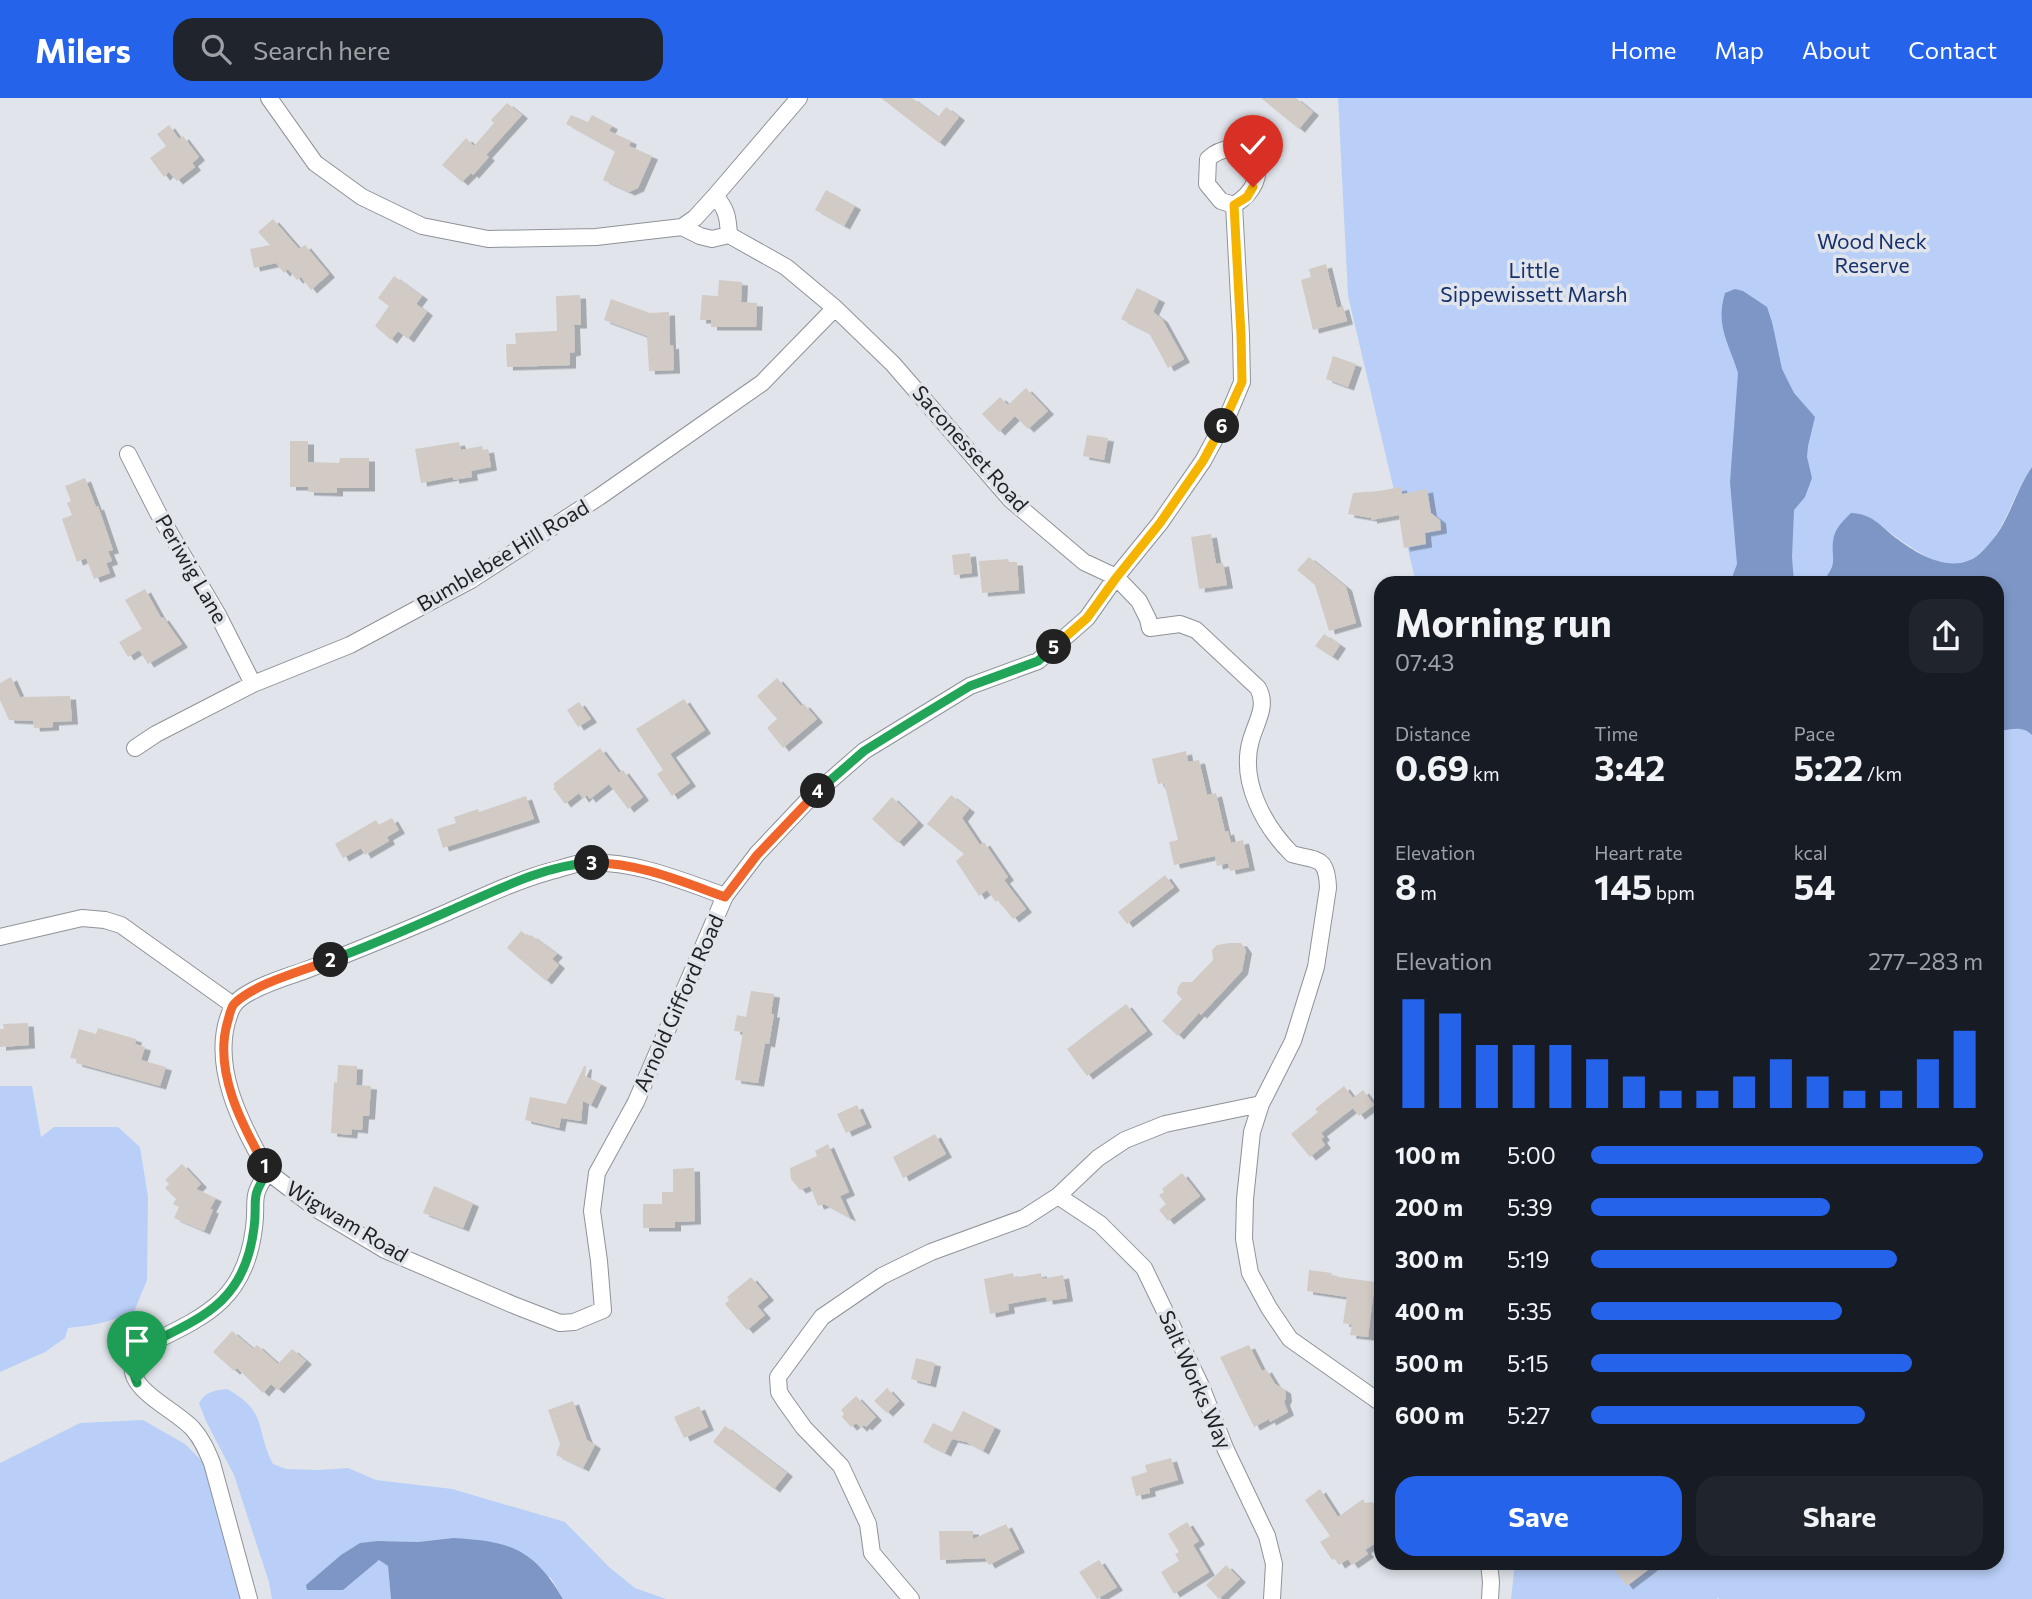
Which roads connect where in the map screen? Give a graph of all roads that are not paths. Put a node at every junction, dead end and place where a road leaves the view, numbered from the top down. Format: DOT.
graph roads {
  1 [pos="269,98"];
  2 [pos="799,98"];
  3 [pos="715,196"];
  4 [pos="1234,205"];
  5 [pos="682,227"];
  6 [pos="729,235"];
  7 [pos="835,307"];
  8 [pos="128,454"];
  9 [pos="1116,578"];
  10 [pos="253,684"];
  11 [pos="135,748"];
  12 [pos="725,897"];
  13 [pos="0,937"];
  14 [pos="233,1005"];
  15 [pos="1261,1104"];
  16 [pos="268,1172"];
  17 [pos="1058,1196"];
  18 [pos="603,1310"];
  19 [pos="1374,1398"];
  20 [pos="1490,1570"];
  21 [pos="249,1599"];
  22 [pos="911,1599"];
  23 [pos="1272,1599"];
  24 [pos="1490,1599"];
  1 -- 5 [label="street, Saconesset Road"];
  2 -- 3 [label="street"];
  3 -- 5 [label="street"];
  3 -- 6 [label="street"];
  4 -- 9 [label="street, Arnold Gifford Road"];
  5 -- 6 [label="street, Saconesset Road"];
  6 -- 7 [label="street, Saconesset Road"];
  7 -- 9 [label="street, Saconesset Road"];
  7 -- 10 [label="street, Bumblebee Hill Road"];
  8 -- 10 [label="street, Periwig Lane"];
  9 -- 12 [label="street, Arnold Gifford Road"];
  9 -- 15 [label="street, Saconesset Road"];
  10 -- 11 [label="street, Bumblebee Hill Road"];
  12 -- 14 [label="street"];
  12 -- 18 [label="street, Arnold Gifford Road"];
  13 -- 14 [label="street"];
  14 -- 16 [label="street"];
  15 -- 17 [label="street"];
  15 -- 19 [label="street, Saconesset Road"];
  16 -- 18 [label="street, Wigwam Road"];
  16 -- 21 [label="street, Wigwam Road"];
  17 -- 22 [label="street"];
  17 -- 23 [label="street, Salt Works Way"];
  20 -- 24 [label="street"];
}
